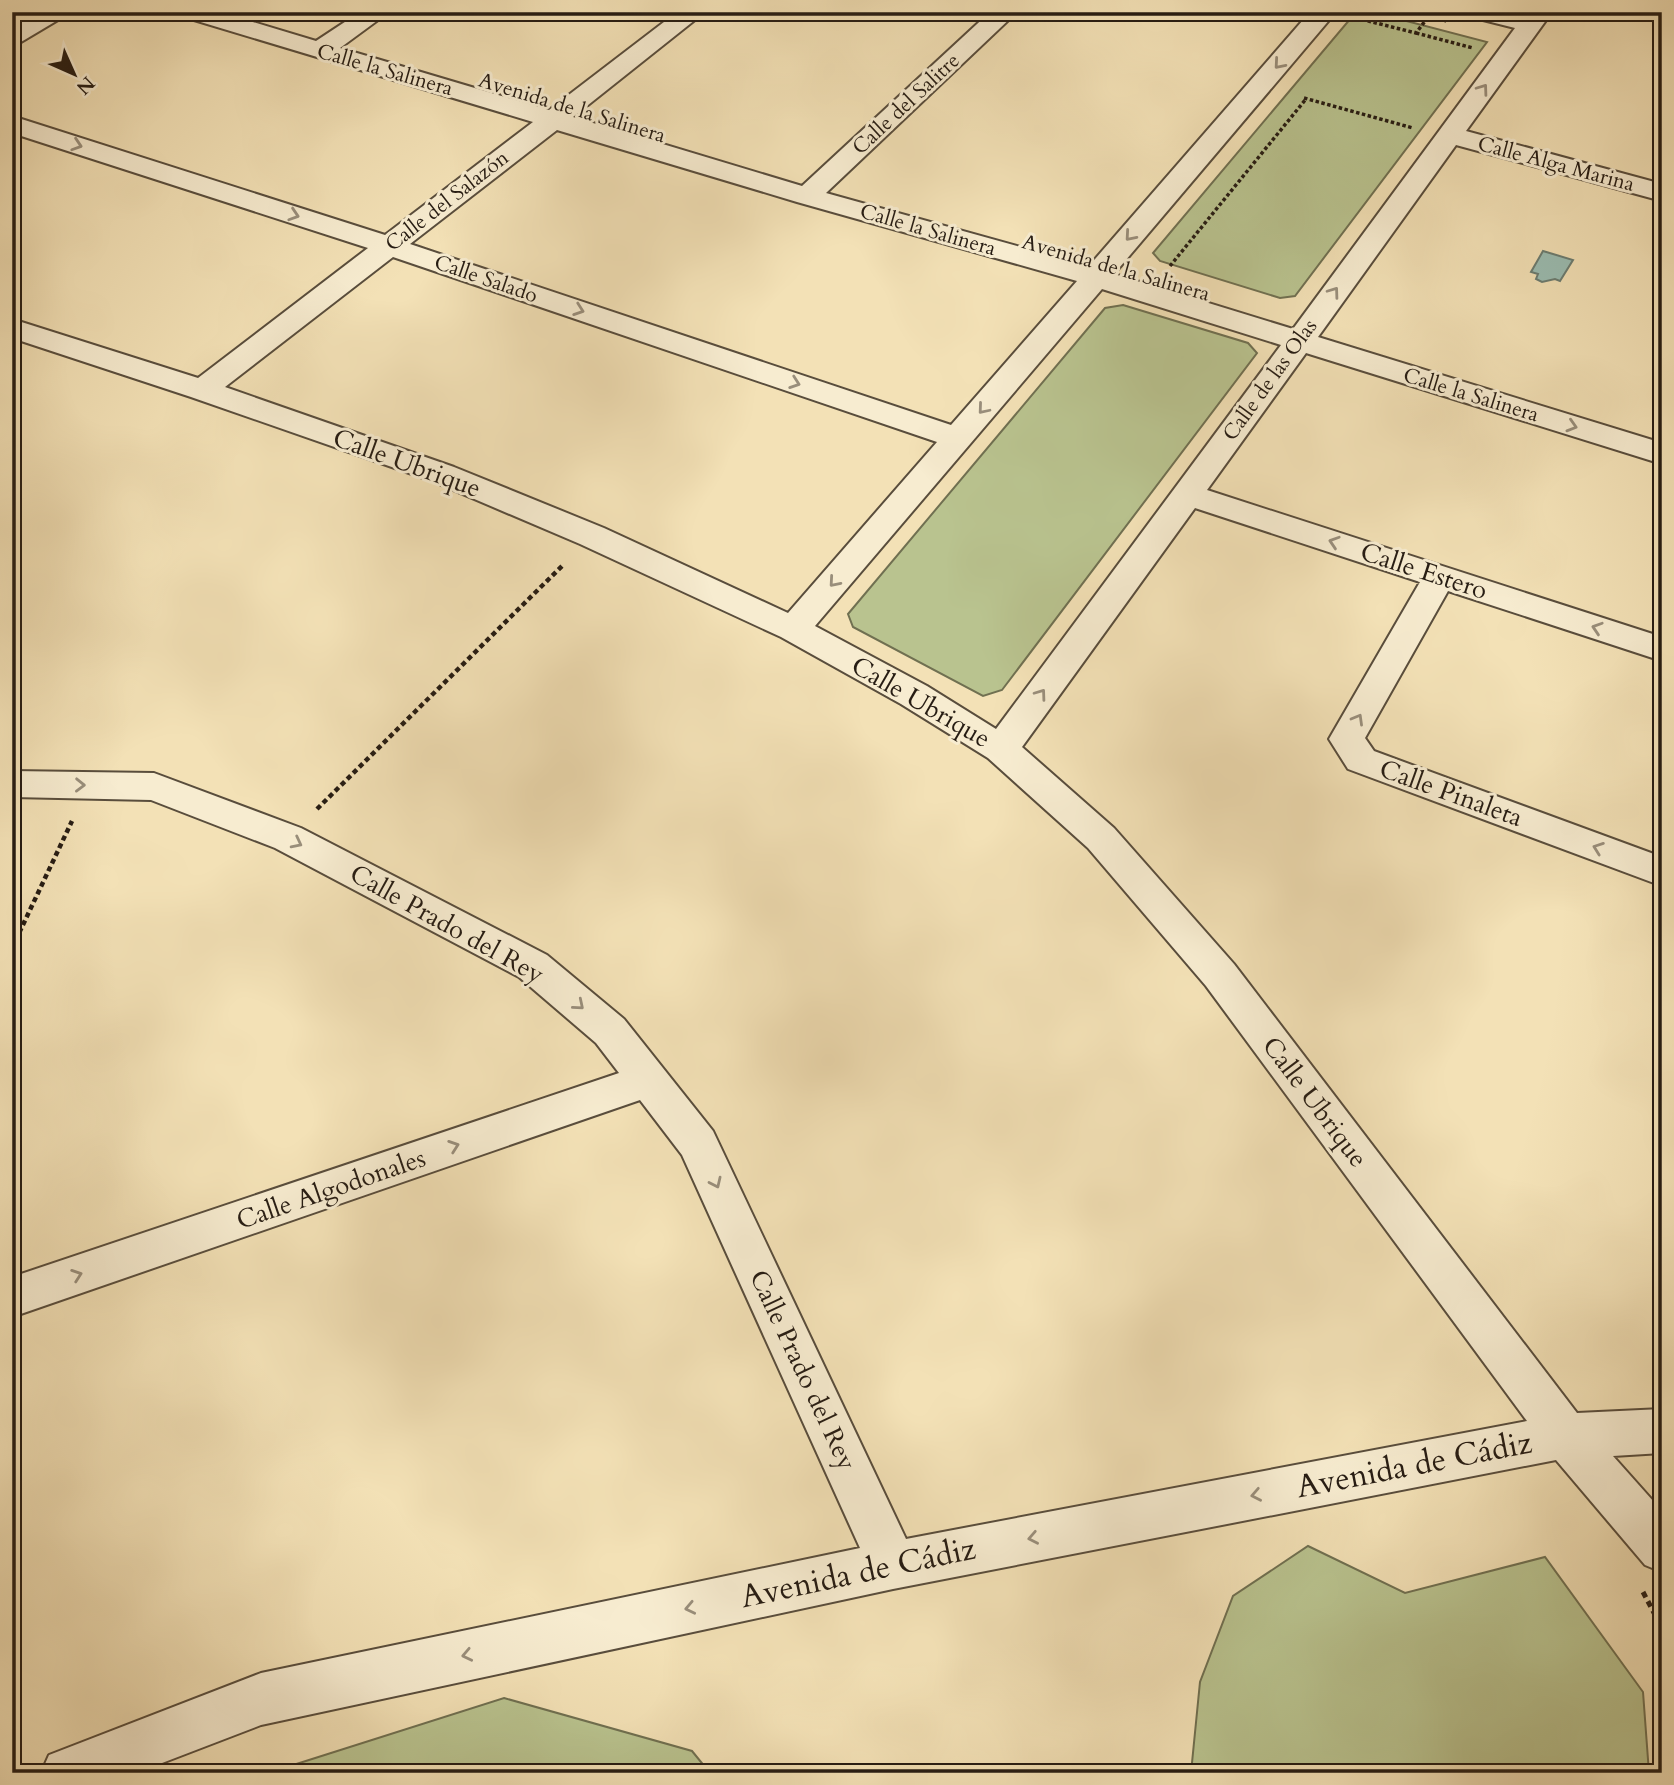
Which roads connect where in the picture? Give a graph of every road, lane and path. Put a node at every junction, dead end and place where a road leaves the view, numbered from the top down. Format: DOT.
graph roads {
  1 [pos="54,12"];
  2 [pos="193,12"];
  3 [pos="247,12"];
  4 [pos="377,12"];
  5 [pos="693,12"];
  6 [pos="1005,12"];
  7 [pos="1324,12"];
  8 [pos="1432,12"];
  9 [pos="1480,12"];
  10 [pos="1356,18"];
  11 [pos="1535,18"];
  12 [pos="12,37"];
  13 [pos="328,45"];
  14 [pos="1294,96"];
  15 [pos="1306,99"];
  16 [pos="561,113"];
  17 [pos="12,124"];
  18 [pos="1437,133"];
  19 [pos="815,189"];
  20 [pos="1662,192"];
  21 [pos="389,246"];
  22 [pos="1160,264"];
  23 [pos="1170,267"];
  24 [pos="1100,271"];
  25 [pos="1182,271"];
  26 [pos="12,328"];
  27 [pos="1305,333"];
  28 [pos="202,390"];
  29 [pos="1661,435"];
  30 [pos="958,438"];
  31 [pos="1186,494"];
  32 [pos="592,536"];
  33 [pos="1440,576"];
  34 [pos="793,629"];
  35 [pos="1662,649"];
  36 [pos="1001,749"];
  37 [pos="12,785"];
  38 [pos="89,785"];
  39 [pos="288,838"];
  40 [pos="1662,872"];
  41 [pos="12,948"];
  42 [pos="649,1080"];
  43 [pos="12,1297"];
  44 [pos="1662,1431"];
  45 [pos="1566,1436"];
  46 [pos="893,1565"];
  47 [pos="1651,1567"];
  48 [pos="1662,1628"];
  49 [pos="67,1773"];
  1 -- 12 [label="street"];
  2 -- 13 [label="street, Calle la Salinera"];
  3 -- 13 [label="street"];
  4 -- 13 [label="street"];
  5 -- 16 [label="street, Calle del Salazón"];
  6 -- 19 [label="street, Calle del Salitre"];
  7 -- 24 [label="street, one-way"];
  8 -- 10 [label="path"];
  9 -- 11 [label="street"];
  18 -- 11 [label="street, Calle de las Olas, one-way"];
  13 -- 16 [label="street, Calle la Salinera"];
  14 -- 15 [label="path"];
  15 -- 18 [label="path"];
  15 -- 23 [label="path"];
  16 -- 19 [label="street, Calle la Salinera"];
  16 -- 21 [label="street, Calle del Salazón"];
  17 -- 21 [label="street, Calle Salado, one-way"];
  18 -- 20 [label="street, Calle Alga Marina"];
  27 -- 18 [label="street, Calle de las Olas, one-way"];
  19 -- 24 [label="street, Calle la Salinera"];
  21 -- 28 [label="street, Calle del Salazón"];
  21 -- 30 [label="street, Calle Salado, one-way"];
  22 -- 23 [label="path"];
  23 -- 25 [label="path"];
  24 -- 27 [label="street, Calle la Salinera"];
  24 -- 30 [label="street, one-way"];
  26 -- 28 [label="street, Calle Ubrique"];
  27 -- 29 [label="street, Calle la Salinera"];
  27 -- 31 [label="street, Calle de las Olas"];
  28 -- 32 [label="street, Calle Ubrique"];
  30 -- 34 [label="street, one-way"];
  33 -- 31 [label="street, Calle Estero, one-way"];
  36 -- 31 [label="street, Calle de las Olas, one-way"];
  32 -- 34 [label="street, Calle Ubrique"];
  32 -- 39 [label="path"];
  35 -- 33 [label="street, Calle Estero, one-way"];
  40 -- 33 [label="street, Calle Pinaleta, one-way"];
  34 -- 36 [label="street, Calle Ubrique"];
  36 -- 45 [label="street, Calle Ubrique"];
  37 -- 38 [label="street, Calle Prado del Rey, one-way"];
  38 -- 39 [label="street, Calle Prado del Rey"];
  38 -- 41 [label="path"];
  39 -- 42 [label="street, Calle Prado del Rey, one-way"];
  43 -- 42 [label="street, Calle Algodonales, one-way"];
  42 -- 46 [label="street, Calle Prado del Rey, one-way"];
  44 -- 45 [label="street, Avenida de Cádiz"];
  45 -- 46 [label="street, Avenida de Cádiz, one-way"];
  45 -- 47 [label="street, Calle Ubrique"];
  46 -- 49 [label="street, Avenida de Cádiz, one-way"];
  47 -- 48 [label="path"];
}
